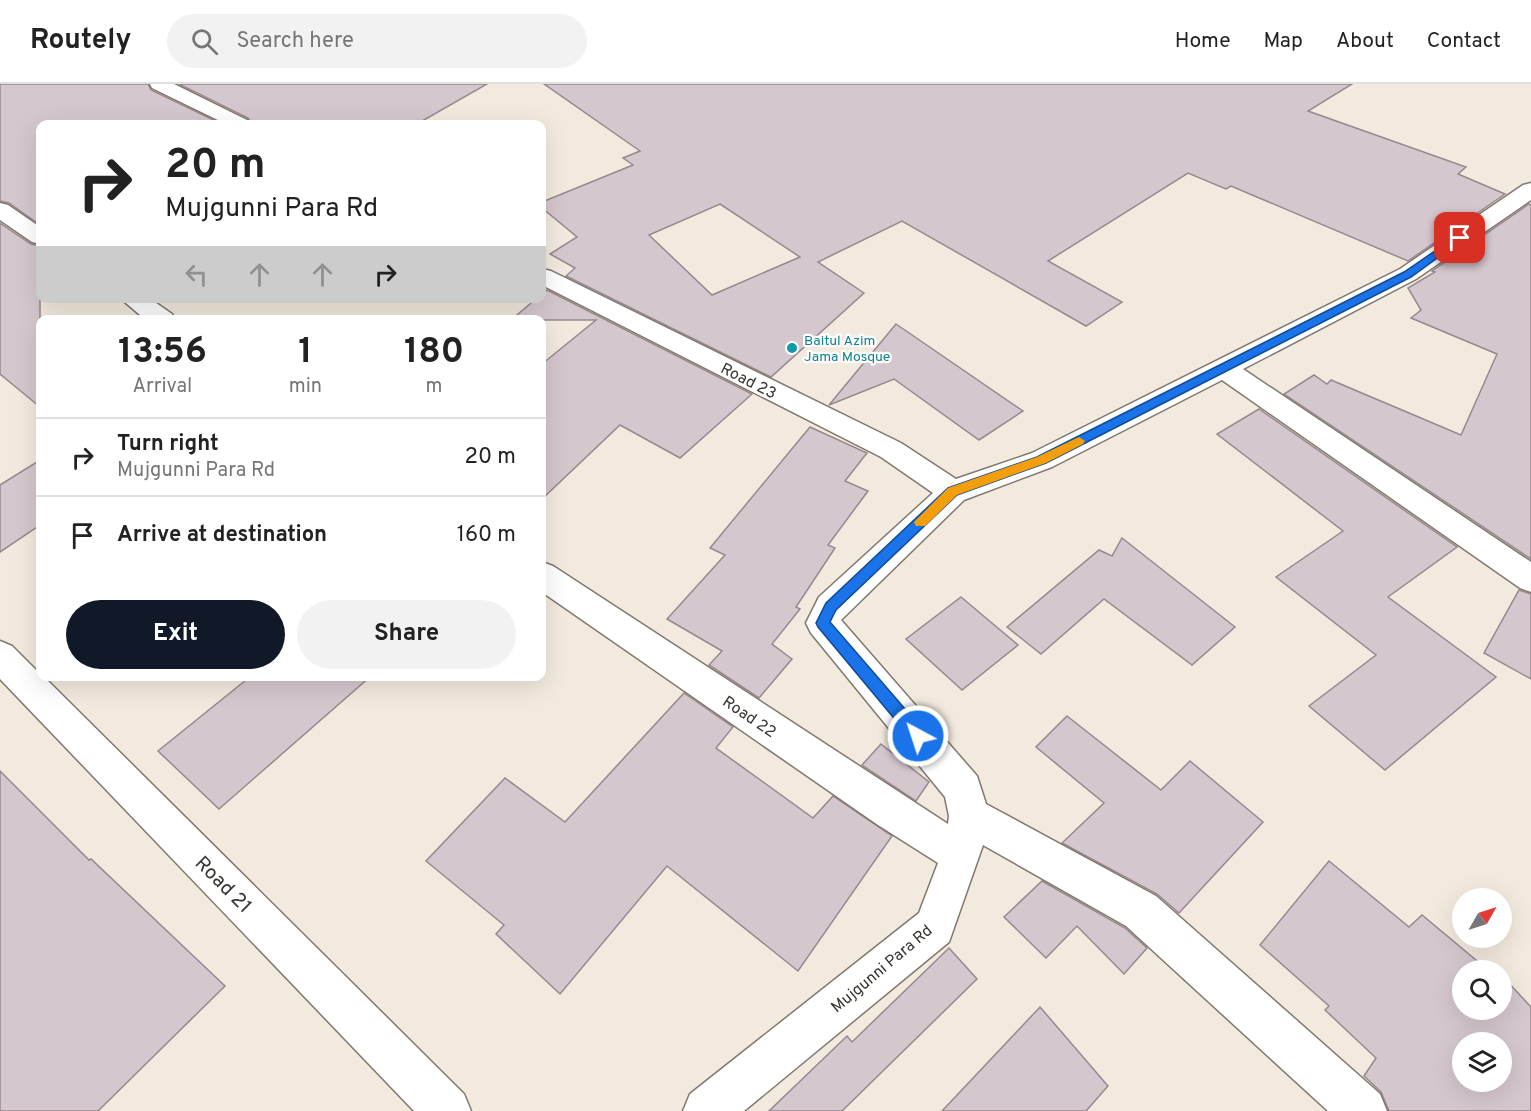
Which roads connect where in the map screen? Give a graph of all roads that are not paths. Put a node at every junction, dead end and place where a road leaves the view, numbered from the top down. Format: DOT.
graph roads {
  1 [pos="159,84"];
  2 [pos="232,120"];
  3 [pos="1531,190"];
  4 [pos="0,210"];
  5 [pos="36,234"];
  6 [pos="546,278"];
  7 [pos="139,303"];
  8 [pos="156,315"];
  9 [pos="1224,368"];
  10 [pos="953,492"];
  11 [pos="546,578"];
  12 [pos="1531,579"];
  13 [pos="0,657"];
  14 [pos="965,835"];
  15 [pos="447,1111"];
  16 [pos="706,1111"];
  17 [pos="1363,1111"];
  1 -- 2 [label="street"];
  3 -- 9 [label="street"];
  4 -- 5 [label="street"];
  6 -- 10 [label="street, Road 23"];
  7 -- 8 [label="street"];
  9 -- 10 [label="street"];
  9 -- 12 [label="street"];
  10 -- 14 [label="street"];
  11 -- 14 [label="street, Road 22"];
  13 -- 15 [label="street, Road 21"];
  14 -- 16 [label="street, Mujgunni Para Rd"];
  14 -- 17 [label="street, Road 22"];
}
